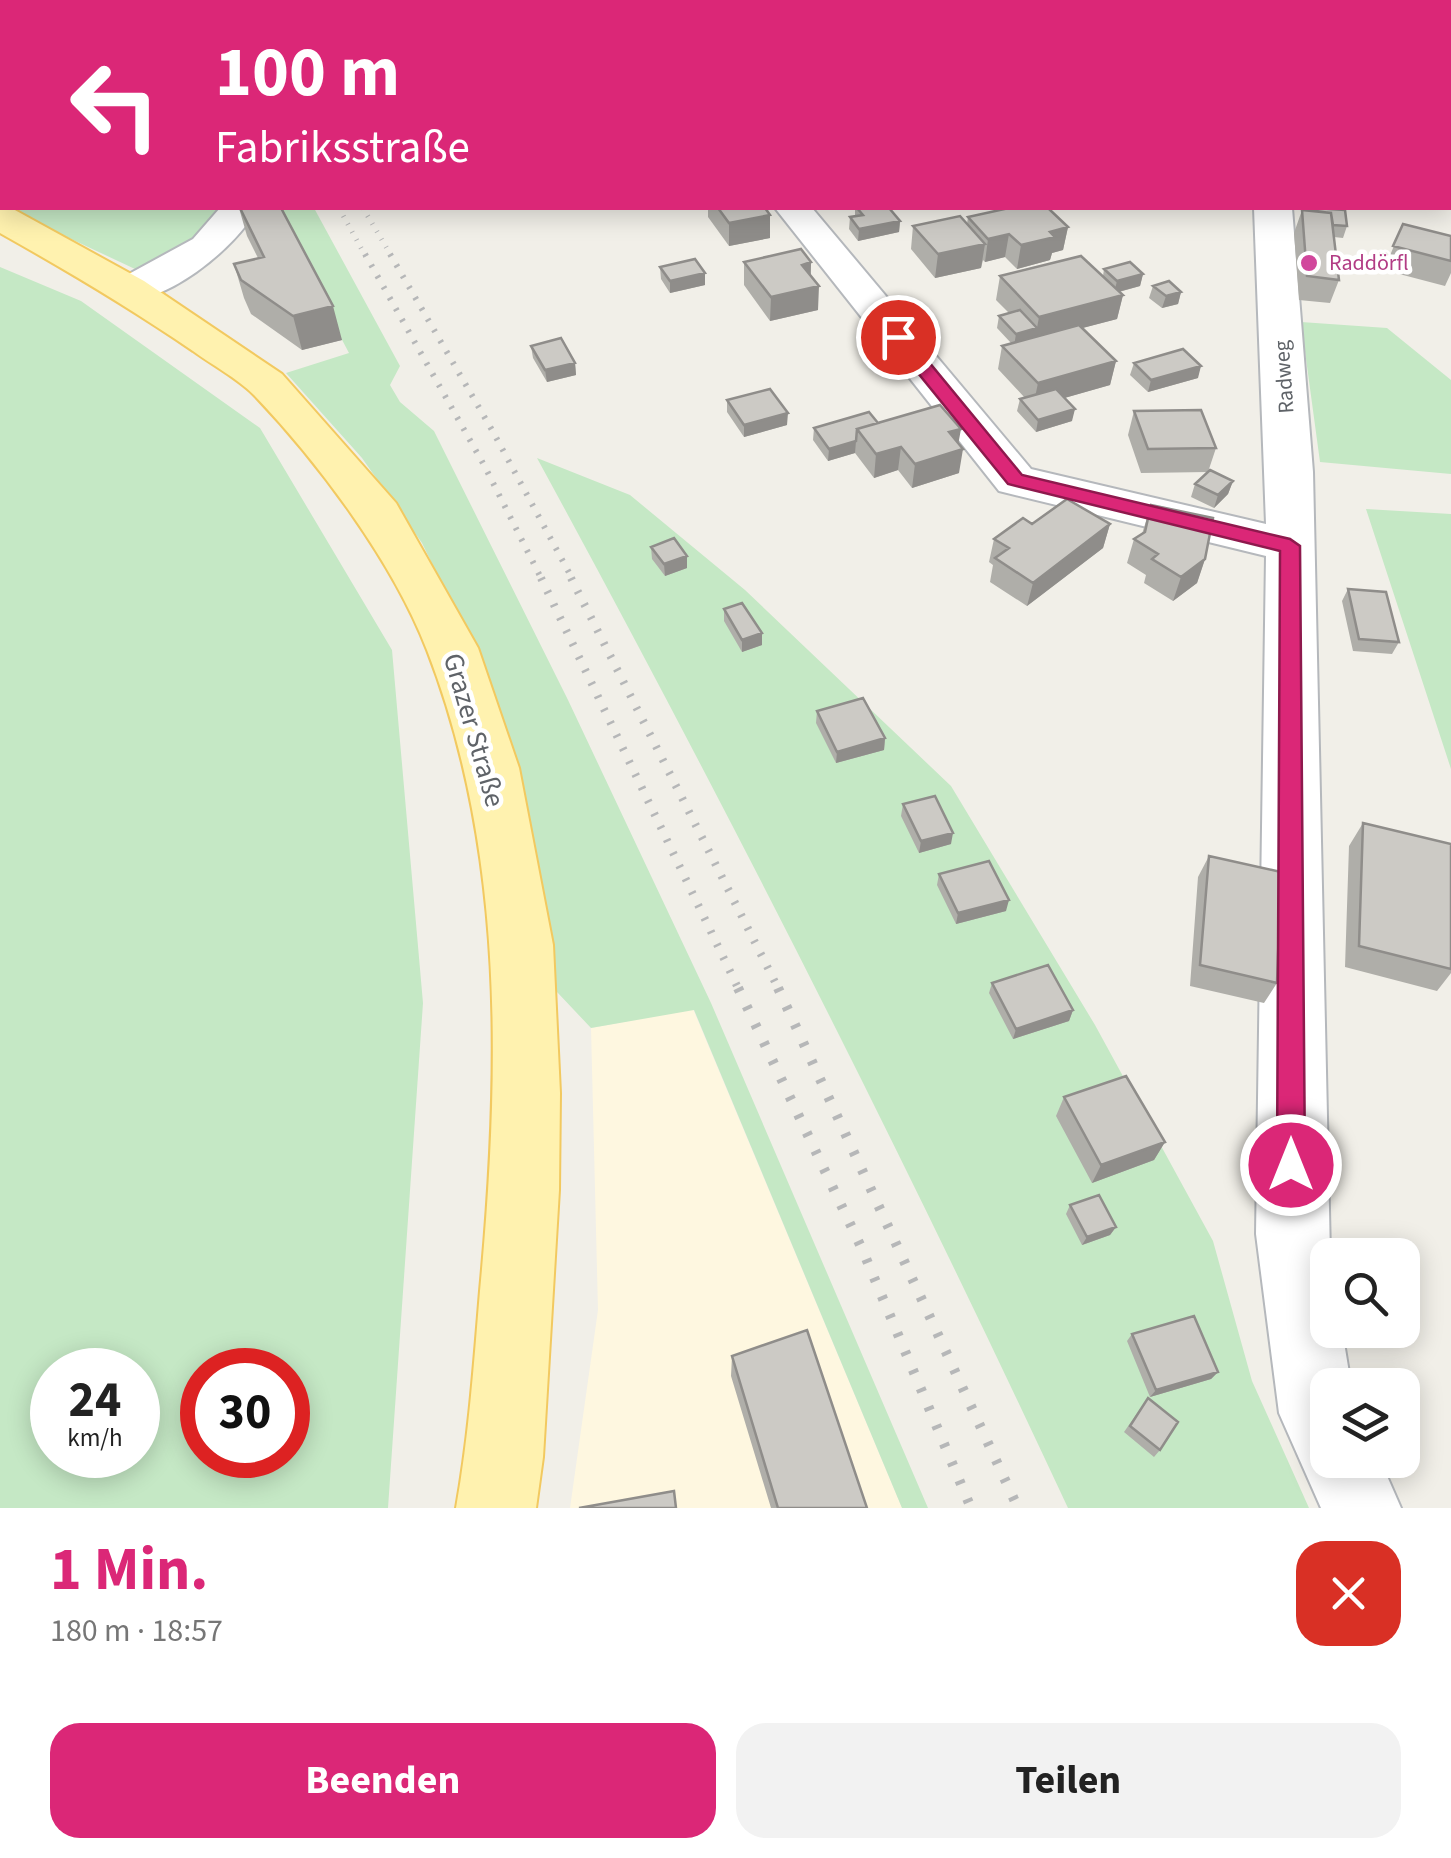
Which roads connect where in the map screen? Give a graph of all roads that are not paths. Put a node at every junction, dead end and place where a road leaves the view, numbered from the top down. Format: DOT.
graph roads {
  1 [pos="237,210"];
  2 [pos="795,210"];
  3 [pos="1272,210"];
  4 [pos="0,217"];
  5 [pos="130,290"];
  6 [pos="1290,546"];
  7 [pos="1310,1368"];
  8 [pos="1347,1478"];
  9 [pos="496,1508"];
  10 [pos="1361,1508"];
  1 -- 5 [label="street"];
  2 -- 6 [label="street"];
  3 -- 6 [label="street, Radweg"];
  4 -- 5 [label="main road, Grazer Straße"];
  5 -- 9 [label="main road, Grazer Straße"];
  6 -- 7 [label="street, Radweg"];
  8 -- 10 [label="street"];
}
